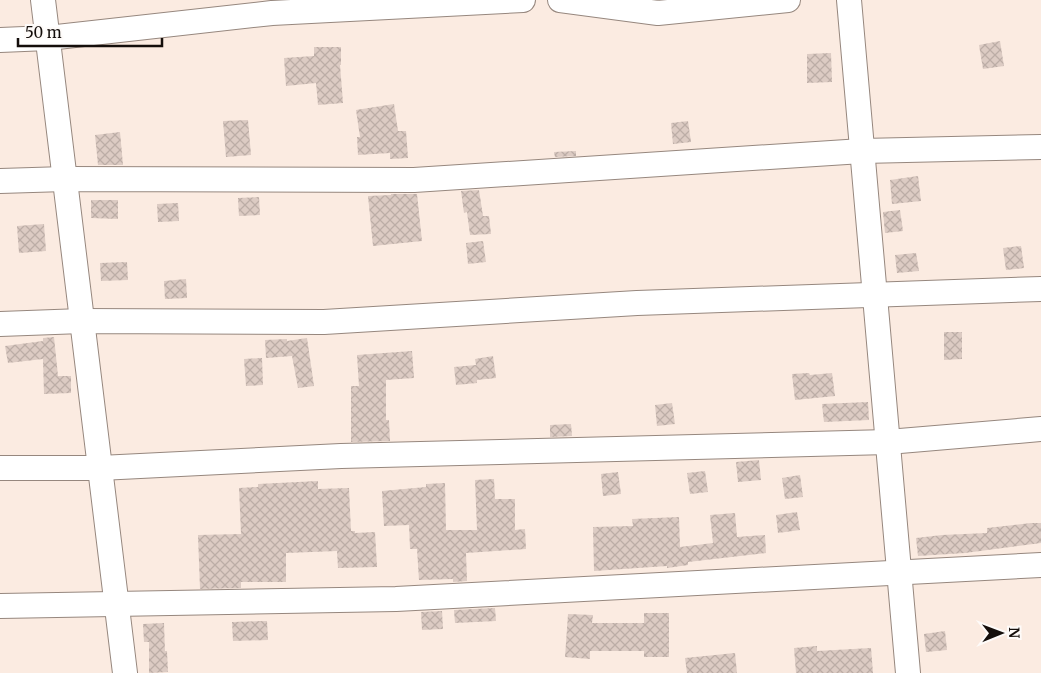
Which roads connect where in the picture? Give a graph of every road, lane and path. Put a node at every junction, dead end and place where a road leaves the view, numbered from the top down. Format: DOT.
graph roads {
  1 [pos="43,0"];
  2 [pos="523,0"];
  3 [pos="560,0"];
  4 [pos="788,0"];
  5 [pos="849,0"];
  6 [pos="48,38"];
  7 [pos="0,40"];
  8 [pos="1041,148"];
  9 [pos="862,152"];
  10 [pos="65,179"];
  11 [pos="0,181"];
  12 [pos="1041,289"];
  13 [pos="875,295"];
  14 [pos="82,321"];
  15 [pos="0,324"];
  16 [pos="1041,429"];
  17 [pos="888,442"];
  18 [pos="0,468"];
  19 [pos="100,468"];
  20 [pos="1041,565"];
  21 [pos="899,571"];
  22 [pos="117,604"];
  23 [pos="0,606"];
  24 [pos="125,673"];
  25 [pos="908,673"];
  1 -- 6 [label="street"];
  2 -- 6 [label="street"];
  3 -- 4 [label="street"];
  5 -- 9 [label="street"];
  6 -- 7 [label="street"];
  6 -- 10 [label="street"];
  8 -- 9 [label="street"];
  9 -- 10 [label="street"];
  9 -- 13 [label="street"];
  10 -- 11 [label="street"];
  10 -- 14 [label="street"];
  12 -- 13 [label="street"];
  13 -- 14 [label="street"];
  13 -- 17 [label="street"];
  14 -- 15 [label="street"];
  14 -- 19 [label="street"];
  16 -- 17 [label="street"];
  17 -- 19 [label="street"];
  17 -- 21 [label="street"];
  18 -- 19 [label="street"];
  19 -- 22 [label="street"];
  20 -- 21 [label="street"];
  21 -- 22 [label="street"];
  21 -- 25 [label="street"];
  22 -- 23 [label="street"];
  22 -- 24 [label="street"];
}
